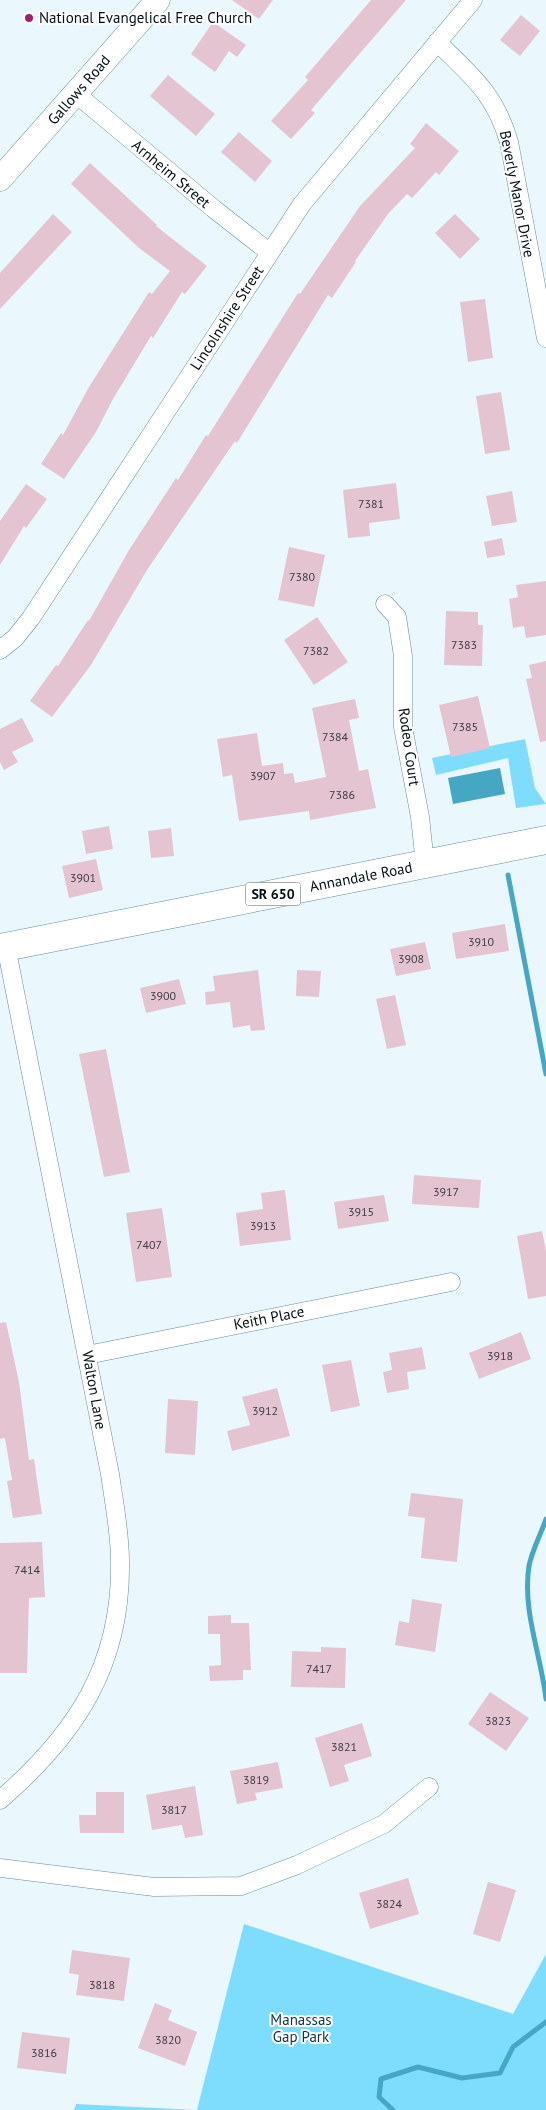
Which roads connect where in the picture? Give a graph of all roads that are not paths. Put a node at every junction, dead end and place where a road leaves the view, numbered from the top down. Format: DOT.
graph roads {
  1 [pos="158,0"];
  2 [pos="473,0"];
  3 [pos="437,42"];
  4 [pos="75,93"];
  5 [pos="0,180"];
  6 [pos="270,252"];
  7 [pos="546,338"];
  8 [pos="385,604"];
  9 [pos="0,650"];
  10 [pos="546,840"];
  11 [pos="425,864"];
  12 [pos="3,947"];
  13 [pos="451,1282"];
  14 [pos="88,1355"];
  15 [pos="429,1787"];
  16 [pos="0,1800"];
  17 [pos="0,1868"];
  1 -- 4 [label="main road, Gallows Road"];
  2 -- 3 [label="street, Lincolnshire Street"];
  3 -- 6 [label="street, Lincolnshire Street"];
  3 -- 7 [label="street, Beverly Manor Drive"];
  4 -- 5 [label="main road, Gallows Road"];
  4 -- 6 [label="street, Arnheim Street"];
  6 -- 9 [label="street, Lincolnshire Street"];
  8 -- 11 [label="street, Rodeo Court"];
  10 -- 11 [label="main road, Annandale Road / SR 650"];
  11 -- 12 [label="main road, Annandale Road / SR 650"];
  12 -- 14 [label="street, Walton Lane"];
  13 -- 14 [label="street, Keith Place"];
  14 -- 16 [label="street, Walton Lane"];
  15 -- 17 [label="street"];
}
